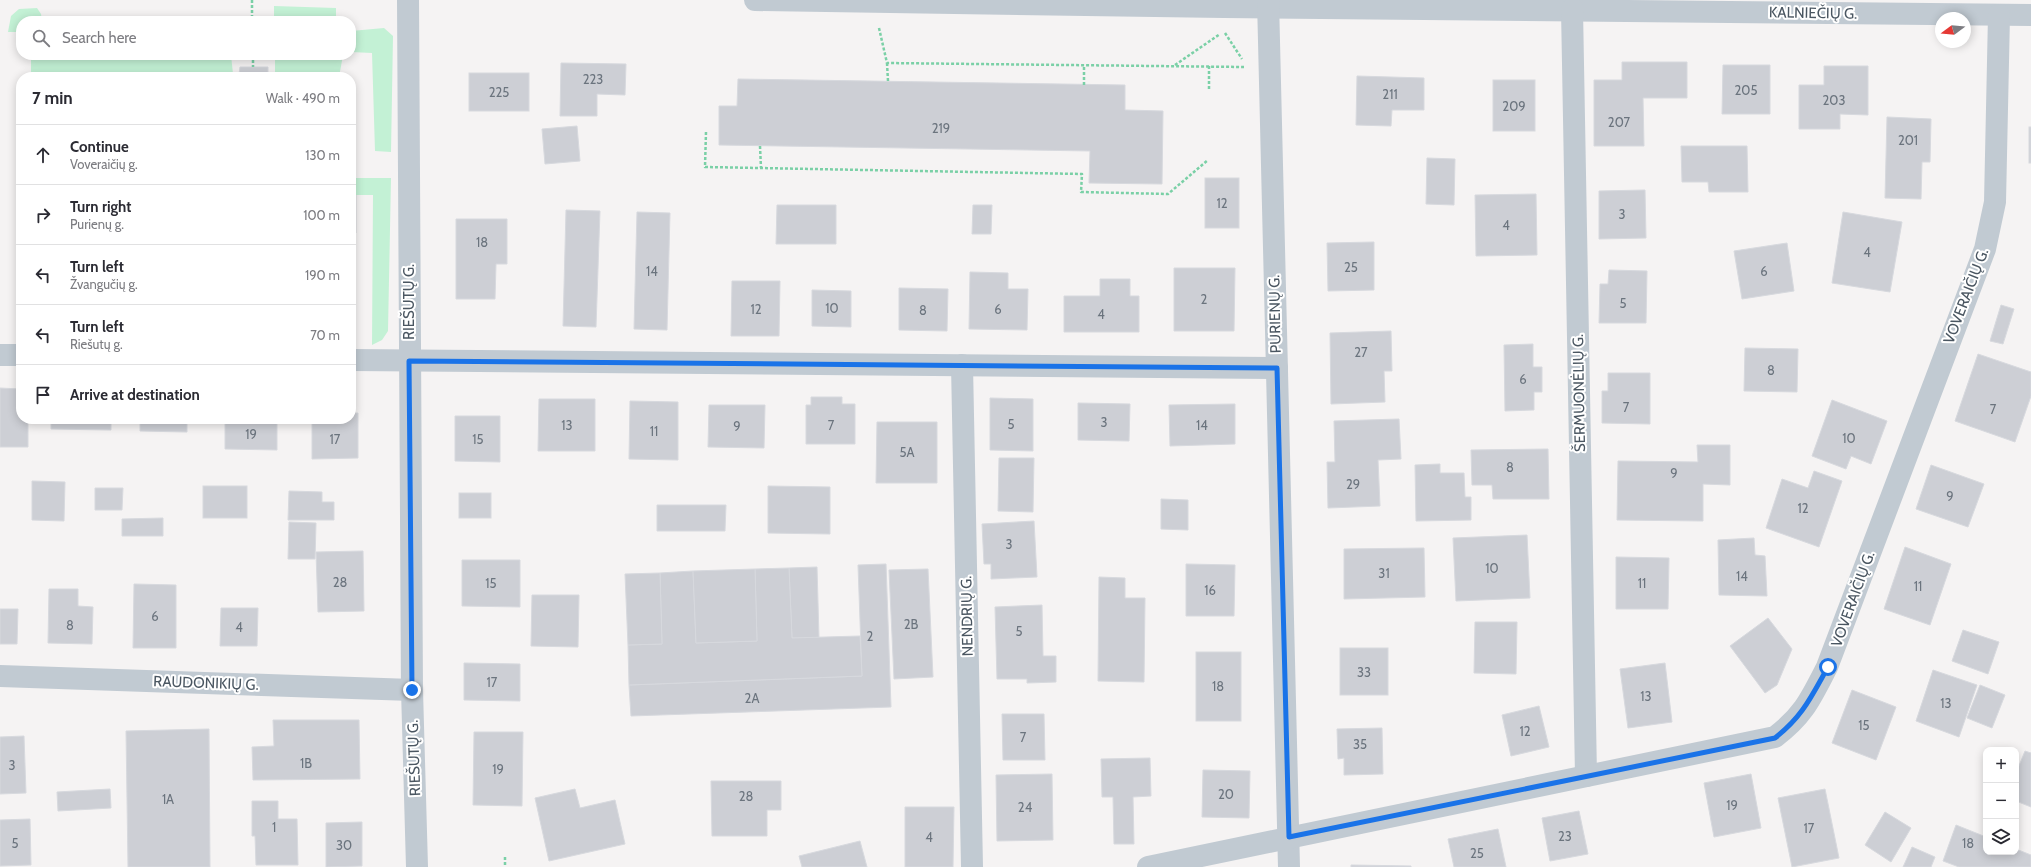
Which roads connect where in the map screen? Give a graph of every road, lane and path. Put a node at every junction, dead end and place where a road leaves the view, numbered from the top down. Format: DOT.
graph roads {
  1 [pos="252,0"];
  2 [pos="408,0"];
  3 [pos="756,0"];
  4 [pos="874,2"];
  5 [pos="1268,4"];
  6 [pos="1857,7"];
  7 [pos="1572,9"];
  8 [pos="2000,15"];
  9 [pos="2031,15"];
  10 [pos="252,16"];
  11 [pos="253,60"];
  12 [pos="887,63"];
  13 [pos="1084,65"];
  14 [pos="1174,66"];
  15 [pos="1210,66"];
  16 [pos="253,67"];
  17 [pos="888,81"];
  18 [pos="1084,84"];
  19 [pos="1209,89"];
  20 [pos="706,132"];
  21 [pos="760,146"];
  22 [pos="1208,160"];
  23 [pos="761,168"];
  24 [pos="0,355"];
  25 [pos="16,355"];
  26 [pos="356,360"];
  27 [pos="409,361"];
  28 [pos="962,365"];
  29 [pos="1277,368"];
  30 [pos="0,676"];
  31 [pos="412,690"];
  32 [pos="1586,776"];
  33 [pos="1289,837"];
  34 [pos="505,857"];
  35 [pos="417,867"];
  36 [pos="505,867"];
  37 [pos="972,867"];
  38 [pos="1148,867"];
  39 [pos="1289,867"];
  1 -- 10 [label="path"];
  2 -- 27 [label="street, RIEŠUTŲ G."];
  3 -- 4 [label="street, KALNIEČIŲ G."];
  4 -- 5 [label="street, KALNIEČIŲ G."];
  4 -- 12 [label="path"];
  5 -- 7 [label="street, KALNIEČIŲ G."];
  5 -- 29 [label="street, PURIENŲ G."];
  6 -- 7 [label="street, KALNIEČIŲ G."];
  6 -- 8 [label="street, KALNIEČIŲ G."];
  7 -- 32 [label="street, ŠERMUONĖLIŲ G."];
  8 -- 9 [label="street, KALNIEČIŲ G."];
  8 -- 32 [label="street, VOVERAIČIŲ G."];
  11 -- 16 [label="path"];
  12 -- 13 [label="path"];
  12 -- 17 [label="path"];
  13 -- 14 [label="path"];
  13 -- 18 [label="path"];
  14 -- 15 [label="path"];
  14 -- 15 [label="path"];
  15 -- 19 [label="path"];
  20 -- 23 [label="path"];
  21 -- 23 [label="path"];
  22 -- 23 [label="path"];
  24 -- 25 [label="street"];
  26 -- 27 [label="street"];
  27 -- 28 [label="street"];
  27 -- 31 [label="street, RIEŠUTŲ G."];
  28 -- 29 [label="street"];
  28 -- 37 [label="street, NENDRIŲ G."];
  29 -- 33 [label="street, PURIENŲ G."];
  30 -- 31 [label="street, RAUDONIKIŲ G."];
  31 -- 35 [label="street, RIEŠUTŲ G."];
  32 -- 33 [label="street, VOVERAIČIŲ G."];
  33 -- 38 [label="street, VOVERAIČIŲ G."];
  33 -- 39 [label="street, PURIENŲ G."];
  34 -- 36 [label="path"];
}
